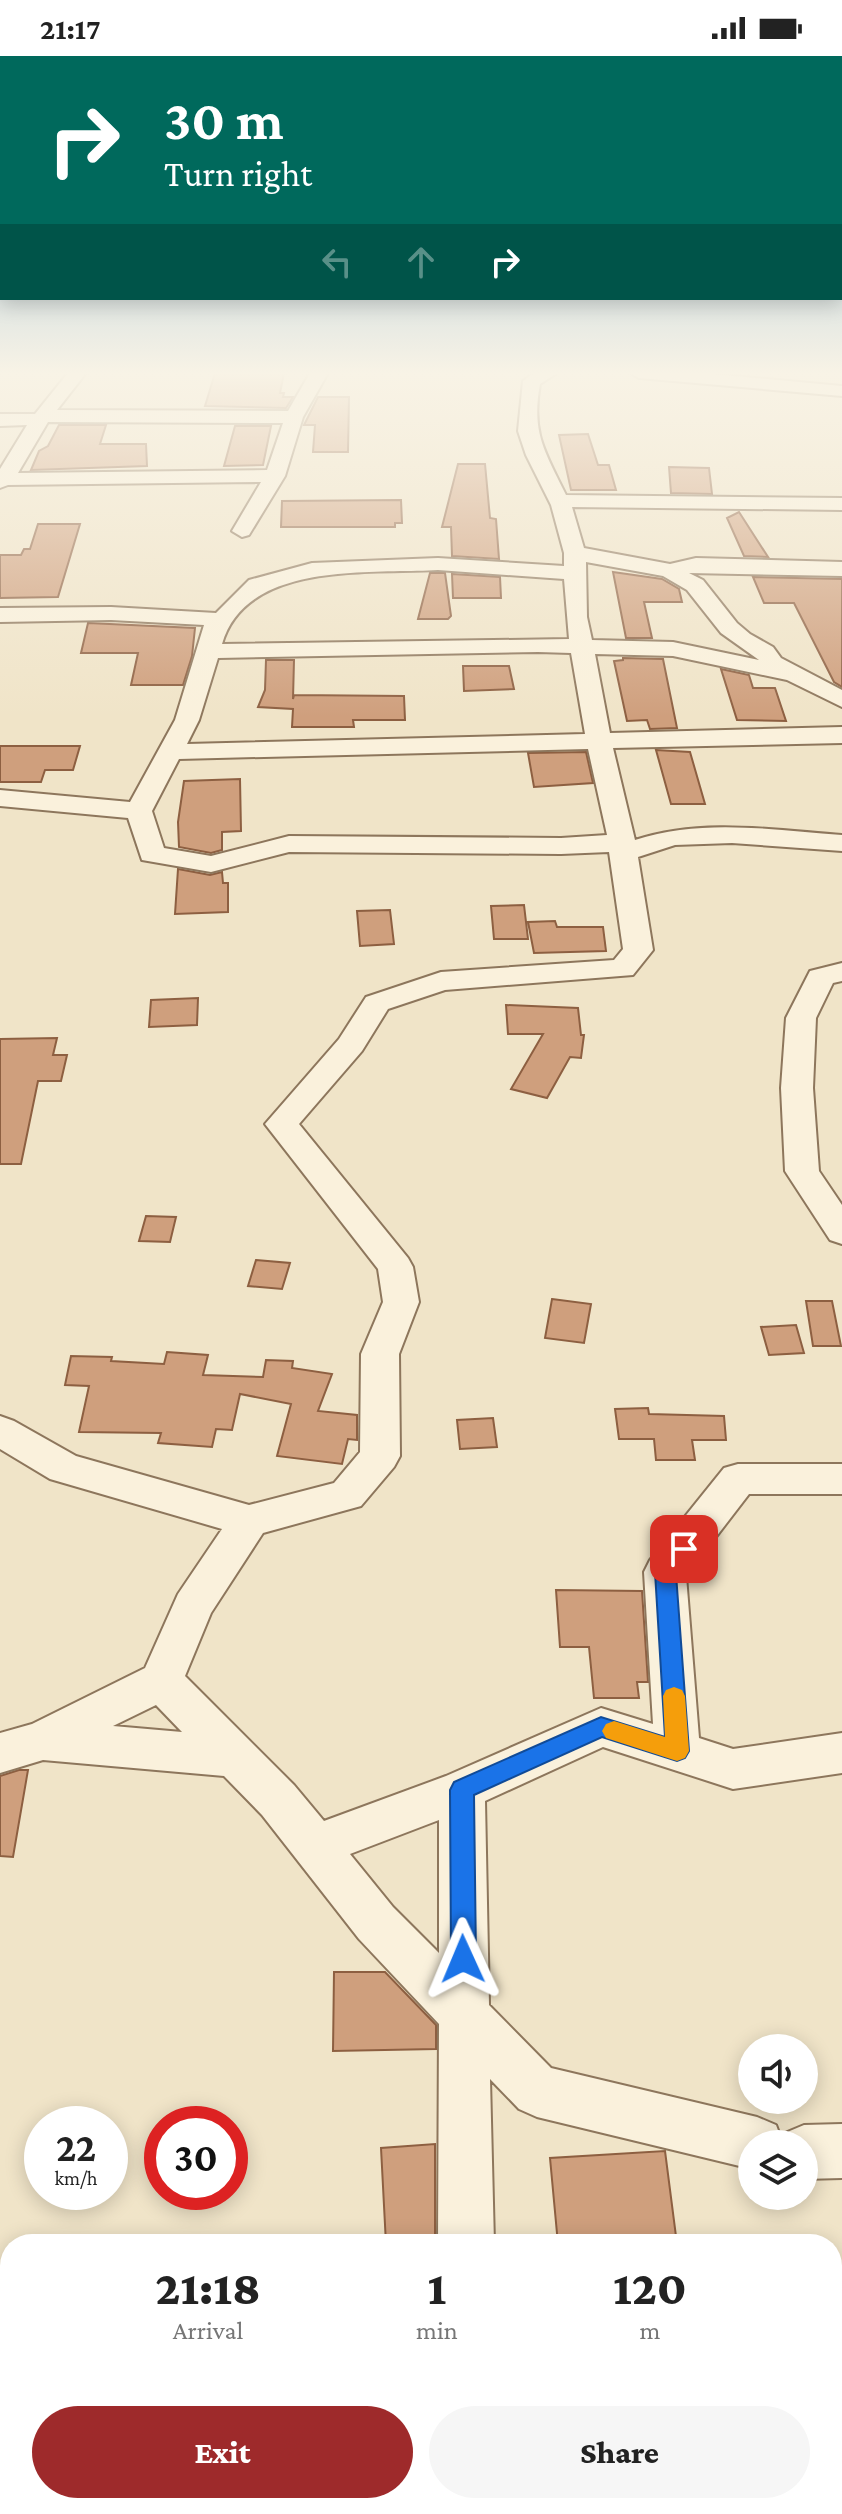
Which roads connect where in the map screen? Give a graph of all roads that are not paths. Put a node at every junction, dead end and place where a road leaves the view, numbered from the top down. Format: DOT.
graph roads {
  1 [pos="268,488"];
  2 [pos="553,488"];
  3 [pos="559,501"];
  4 [pos="840,508"];
  5 [pos="242,531"];
  6 [pos="576,563"];
  7 [pos="842,569"];
  8 [pos="670,571"];
  9 [pos="0,615"];
  10 [pos="222,620"];
  11 [pos="583,646"];
  12 [pos="209,651"];
  13 [pos="786,673"];
  14 [pos="842,700"];
  15 [pos="842,735"];
  16 [pos="599,741"];
  17 [pos="170,752"];
  18 [pos="0,798"];
  19 [pos="139,811"];
  20 [pos="842,843"];
  21 [pos="622,846"];
  22 [pos="842,972"];
  23 [pos="842,1232"];
  24 [pos="0,1431"];
  25 [pos="842,1479"];
  26 [pos="249,1521"];
  27 [pos="161,1681"];
  28 [pos="43,1740"];
  29 [pos="677,1751"];
  30 [pos="0,1753"];
  31 [pos="842,1753"];
  32 [pos="236,1757"];
  33 [pos="462,1790"];
  34 [pos="315,1846"];
  35 [pos="464,2016"];
  36 [pos="738,2139"];
  37 [pos="842,2151"];
  38 [pos="818,2152"];
  39 [pos="466,2234"];
  1 -- 5 [label="street"];
  2 -- 3 [label="street"];
  3 -- 4 [label="street"];
  3 -- 6 [label="street"];
  6 -- 8 [label="street"];
  6 -- 10 [label="street"];
  6 -- 11 [label="street"];
  7 -- 8 [label="street"];
  8 -- 13 [label="street"];
  9 -- 10 [label="street"];
  10 -- 12 [label="street"];
  11 -- 12 [label="street"];
  11 -- 13 [label="street"];
  11 -- 16 [label="street"];
  12 -- 17 [label="street"];
  13 -- 14 [label="street"];
  15 -- 16 [label="street"];
  16 -- 17 [label="street"];
  16 -- 21 [label="street"];
  17 -- 19 [label="street"];
  18 -- 19 [label="street"];
  19 -- 21 [label="street"];
  20 -- 21 [label="street"];
  21 -- 26 [label="street"];
  22 -- 23 [label="street"];
  24 -- 26 [label="street"];
  25 -- 29 [label="street"];
  26 -- 27 [label="street"];
  27 -- 28 [label="street"];
  27 -- 32 [label="street"];
  28 -- 30 [label="street"];
  28 -- 32 [label="street"];
  29 -- 31 [label="street"];
  29 -- 33 [label="street"];
  32 -- 34 [label="street"];
  33 -- 34 [label="street"];
  33 -- 35 [label="street"];
  34 -- 35 [label="street"];
  35 -- 36 [label="street"];
  35 -- 39 [label="street"];
  37 -- 38 [label="street"];
}
